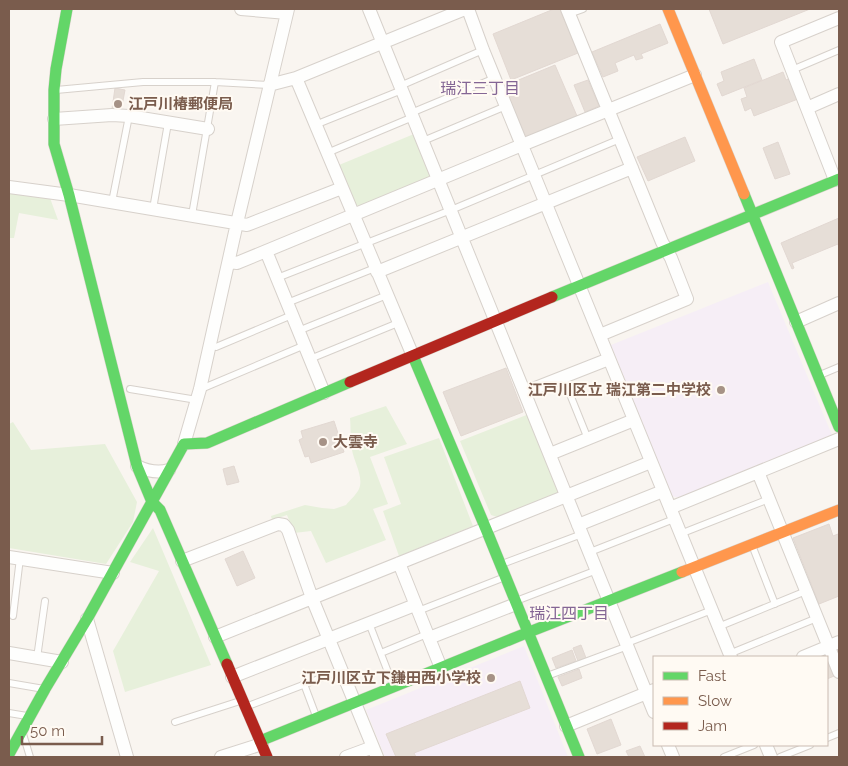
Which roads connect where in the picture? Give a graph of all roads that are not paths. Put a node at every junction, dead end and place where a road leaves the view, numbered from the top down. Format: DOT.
graph roads {
  1 [pos="241,9"];
  2 [pos="467,9"];
  3 [pos="582,9"];
  4 [pos="668,9"];
  5 [pos="63,10"];
  6 [pos="372,10"];
  7 [pos="287,11"];
  8 [pos="568,11"];
  9 [pos="839,18"];
  10 [pos="382,42"];
  11 [pos="483,50"];
  12 [pos="839,50"];
  13 [pos="792,70"];
  14 [pos="695,76"];
  15 [pos="296,78"];
  16 [pos="494,78"];
  17 [pos="215,82"];
  18 [pos="270,86"];
  19 [pos="401,88"];
  20 [pos="54,90"];
  21 [pos="839,94"];
  22 [pos="506,106"];
  23 [pos="807,108"];
  24 [pos="609,111"];
  25 [pos="412,115"];
  26 [pos="129,116"];
  27 [pos="54,119"];
  28 [pos="168,123"];
  29 [pos="315,125"];
  30 [pos="208,130"];
  31 [pos="620,140"];
  32 [pos="423,141"];
  33 [pos="522,145"];
  34 [pos="327,153"];
  35 [pos="632,168"];
  36 [pos="534,175"];
  37 [pos="837,179"];
  38 [pos="439,180"];
  39 [pos="9,187"];
  40 [pos="342,188"];
  41 [pos="69,195"];
  42 [pos="112,202"];
  43 [pos="545,202"];
  44 [pos="153,209"];
  45 [pos="451,210"];
  46 [pos="753,214"];
  47 [pos="192,215"];
  48 [pos="353,215"];
  49 [pos="236,223"];
  50 [pos="462,237"];
  51 [pos="365,243"];
  52 [pos="666,250"];
  53 [pos="266,251"];
  54 [pos="229,262"];
  55 [pos="376,270"];
  56 [pos="277,278"];
  57 [pos="579,285"];
  58 [pos="387,295"];
  59 [pos="839,303"];
  60 [pos="290,309"];
  61 [pos="496,321"];
  62 [pos="796,322"];
  63 [pos="398,323"];
  64 [pos="298,331"];
  65 [pos="600,335"];
  66 [pos="210,345"];
  67 [pos="305,345"];
  68 [pos="413,356"];
  69 [pos="609,358"];
  70 [pos="310,359"];
  71 [pos="839,367"];
  72 [pos="818,376"];
  73 [pos="563,377"];
  74 [pos="130,389"];
  75 [pos="525,392"];
  76 [pos="324,393"];
  77 [pos="198,395"];
  78 [pos="634,420"];
  79 [pos="839,427"];
  80 [pos="588,439"];
  81 [pos="839,439"];
  82 [pos="184,444"];
  83 [pos="550,454"];
  84 [pos="651,462"];
  85 [pos="137,466"];
  86 [pos="170,470"];
  87 [pos="758,472"];
  88 [pos="663,491"];
  89 [pos="567,496"];
  90 [pos="769,499"];
  91 [pos="152,502"];
  92 [pos="839,510"];
  93 [pos="672,513"];
  94 [pos="486,529"];
  95 [pos="580,529"];
  96 [pos="782,532"];
  97 [pos="680,534"];
  98 [pos="751,544"];
  99 [pos="590,552"];
  100 [pos="14,557"];
  101 [pos="182,561"];
  102 [pos="399,563"];
  103 [pos="500,564"];
  104 [pos="694,567"];
  105 [pos="597,570"];
  106 [pos="113,573"];
  107 [pos="506,577"];
  108 [pos="806,591"];
  109 [pos="312,598"];
  110 [pos="45,601"];
  111 [pos="609,601"];
  112 [pos="516,603"];
  113 [pos="775,604"];
  114 [pos="417,608"];
  115 [pos="712,610"];
  116 [pos="13,616"];
  117 [pos="817,618"];
  118 [pos="87,619"];
  119 [pos="369,623"];
  120 [pos="718,627"];
  121 [pos="528,633"];
  122 [pos="428,636"];
  123 [pos="214,637"];
  124 [pos="329,639"];
  125 [pos="627,644"];
  126 [pos="834,644"];
  127 [pos="380,652"];
  128 [pos="9,653"];
  129 [pos="730,656"];
  130 [pos="805,656"];
  131 [pos="9,657"];
  132 [pos="37,658"];
  133 [pos="62,662"];
  134 [pos="441,668"];
  135 [pos="342,670"];
  136 [pos="839,672"];
  137 [pos="232,677"];
  138 [pos="546,677"];
  139 [pos="9,683"];
  140 [pos="304,684"];
  141 [pos="394,687"];
  142 [pos="45,689"];
  143 [pos="650,692"];
  144 [pos="356,703"];
  145 [pos="243,704"];
  146 [pos="653,707"];
  147 [pos="9,713"];
  148 [pos="30,717"];
  149 [pos="316,718"];
  150 [pos="175,722"];
  151 [pos="566,726"];
  152 [pos="22,731"];
  153 [pos="261,742"];
  154 [pos="752,746"];
  155 [pos="808,746"];
  156 [pos="10,749"];
  157 [pos="375,752"];
  158 [pos="30,757"];
  159 [pos="126,757"];
  160 [pos="221,757"];
  161 [pos="267,757"];
  162 [pos="346,757"];
  163 [pos="579,757"];
  164 [pos="724,757"];
  165 [pos="780,757"];
  1 -- 7 [label="street"];
  2 -- 10 [label="street"];
  2 -- 11 [label="street"];
  3 -- 8 [label="lane"];
  4 -- 14 [label="street"];
  5 -- 20 [label="street"];
  6 -- 10 [label="street"];
  7 -- 18 [label="street"];
  8 -- 24 [label="street"];
  9 -- 13 [label="street"];
  10 -- 15 [label="street"];
  10 -- 19 [label="street"];
  11 -- 16 [label="street"];
  11 -- 19 [label="lane"];
  12 -- 13 [label="lane"];
  13 -- 23 [label="street"];
  14 -- 24 [label="street"];
  14 -- 46 [label="street"];
  15 -- 18 [label="street"];
  15 -- 29 [label="street"];
  16 -- 22 [label="street"];
  16 -- 25 [label="lane"];
  17 -- 18 [label="lane"];
  17 -- 20 [label="lane"];
  17 -- 30 [label="lane"];
  18 -- 49 [label="street"];
  19 -- 25 [label="street"];
  19 -- 29 [label="lane"];
  20 -- 27 [label="street"];
  21 -- 23 [label="street"];
  22 -- 32 [label="lane"];
  22 -- 33 [label="street"];
  23 -- 37 [label="street"];
  24 -- 31 [label="street"];
  24 -- 33 [label="street"];
  25 -- 32 [label="street"];
  25 -- 34 [label="lane"];
  26 -- 27 [label="street"];
  26 -- 28 [label="street"];
  26 -- 42 [label="lane"];
  27 -- 41 [label="street"];
  28 -- 30 [label="street"];
  28 -- 44 [label="lane"];
  29 -- 34 [label="street"];
  30 -- 47 [label="lane"];
  31 -- 35 [label="street"];
  31 -- 36 [label="lane"];
  32 -- 38 [label="street"];
  33 -- 36 [label="street"];
  33 -- 38 [label="street"];
  34 -- 40 [label="street"];
  35 -- 43 [label="street"];
  35 -- 52 [label="street"];
  36 -- 43 [label="street"];
  36 -- 45 [label="lane"];
  37 -- 46 [label="street"];
  38 -- 45 [label="street"];
  38 -- 48 [label="street"];
  39 -- 41 [label="street"];
  40 -- 48 [label="street"];
  40 -- 49 [label="street"];
  41 -- 42 [label="street"];
  41 -- 85 [label="street"];
  42 -- 44 [label="street"];
  43 -- 50 [label="street"];
  43 -- 57 [label="street"];
  44 -- 47 [label="street"];
  45 -- 50 [label="street"];
  45 -- 51 [label="lane"];
  46 -- 52 [label="street"];
  46 -- 62 [label="street"];
  47 -- 49 [label="street"];
  48 -- 51 [label="street"];
  48 -- 53 [label="street"];
  49 -- 54 [label="street"];
  50 -- 55 [label="street"];
  50 -- 61 [label="street"];
  51 -- 55 [label="street"];
  51 -- 56 [label="lane"];
  52 -- 57 [label="street"];
  52 -- 65 [label="street"];
  53 -- 54 [label="street"];
  53 -- 56 [label="street"];
  54 -- 66 [label="street"];
  55 -- 58 [label="street"];
  55 -- 60 [label="lane"];
  56 -- 60 [label="street"];
  57 -- 61 [label="street"];
  57 -- 65 [label="street"];
  58 -- 63 [label="street"];
  58 -- 64 [label="lane"];
  59 -- 62 [label="street"];
  60 -- 64 [label="street"];
  60 -- 66 [label="lane"];
  61 -- 68 [label="street"];
  61 -- 75 [label="street"];
  62 -- 72 [label="street"];
  63 -- 68 [label="street"];
  63 -- 70 [label="lane"];
  64 -- 67 [label="street"];
  65 -- 69 [label="street"];
  66 -- 77 [label="street"];
  67 -- 70 [label="street"];
  67 -- 77 [label="lane"];
  68 -- 76 [label="street"];
  68 -- 94 [label="street"];
  69 -- 73 [label="street"];
  69 -- 78 [label="street"];
  70 -- 76 [label="street"];
  71 -- 72 [label="lane"];
  72 -- 79 [label="street"];
  73 -- 75 [label="street"];
  73 -- 80 [label="lane"];
  74 -- 77 [label="lane"];
  75 -- 83 [label="street"];
  76 -- 82 [label="street"];
  77 -- 82 [label="street"];
  78 -- 80 [label="street"];
  78 -- 84 [label="street"];
  80 -- 83 [label="street"];
  81 -- 87 [label="street"];
  82 -- 86 [label="street"];
  83 -- 89 [label="street"];
  84 -- 88 [label="street"];
  84 -- 89 [label="street"];
  85 -- 86 [label="street"];
  85 -- 91 [label="street"];
  86 -- 91 [label="street"];
  87 -- 90 [label="street"];
  87 -- 93 [label="street"];
  88 -- 93 [label="street"];
  88 -- 95 [label="street"];
  89 -- 94 [label="street"];
  89 -- 95 [label="street"];
  90 -- 96 [label="street"];
  90 -- 97 [label="lane"];
  91 -- 101 [label="street"];
  91 -- 106 [label="street"];
  92 -- 96 [label="street"];
  93 -- 97 [label="street"];
  93 -- 99 [label="lane"];
  94 -- 102 [label="street"];
  94 -- 103 [label="street"];
  95 -- 99 [label="street"];
  95 -- 103 [label="lane"];
  96 -- 98 [label="street"];
  96 -- 108 [label="street"];
  97 -- 104 [label="street"];
  98 -- 104 [label="street"];
  98 -- 113 [label="lane"];
  99 -- 105 [label="street"];
  100 -- 106 [label="street"];
  100 -- 116 [label="lane"];
  101 -- 109 [label="street"];
  101 -- 123 [label="street"];
  102 -- 109 [label="street"];
  102 -- 114 [label="street"];
  103 -- 107 [label="street"];
  104 -- 111 [label="street"];
  104 -- 115 [label="street"];
  105 -- 111 [label="street"];
  105 -- 112 [label="lane"];
  106 -- 118 [label="street"];
  107 -- 112 [label="street"];
  107 -- 114 [label="lane"];
  108 -- 113 [label="lane"];
  108 -- 117 [label="street"];
  109 -- 123 [label="street"];
  109 -- 124 [label="street"];
  110 -- 132 [label="lane"];
  111 -- 121 [label="street"];
  111 -- 125 [label="street"];
  112 -- 121 [label="street"];
  112 -- 122 [label="street"];
  113 -- 120 [label="lane"];
  114 -- 119 [label="street"];
  114 -- 122 [label="street"];
  115 -- 120 [label="street"];
  115 -- 125 [label="lane"];
  117 -- 126 [label="street"];
  117 -- 129 [label="lane"];
  118 -- 133 [label="street"];
  118 -- 159 [label="street"];
  119 -- 124 [label="street"];
  119 -- 127 [label="lane"];
  120 -- 129 [label="street"];
  121 -- 134 [label="street"];
  121 -- 138 [label="street"];
  122 -- 127 [label="lane"];
  122 -- 134 [label="street"];
  123 -- 137 [label="street"];
  124 -- 135 [label="street"];
  124 -- 137 [label="street"];
  125 -- 138 [label="lane"];
  125 -- 143 [label="street"];
  126 -- 130 [label="street"];
  126 -- 136 [label="street"];
  127 -- 141 [label="lane"];
  128 -- 131 [label="lane"];
  128 -- 132 [label="street"];
  132 -- 133 [label="street"];
  133 -- 142 [label="street"];
  134 -- 141 [label="street"];
  135 -- 140 [label="lane"];
  135 -- 144 [label="street"];
  137 -- 145 [label="street"];
  138 -- 151 [label="street"];
  139 -- 142 [label="lane"];
  140 -- 145 [label="lane"];
  140 -- 149 [label="lane"];
  141 -- 144 [label="street"];
  142 -- 148 [label="street"];
  143 -- 146 [label="street"];
  143 -- 151 [label="street"];
  144 -- 149 [label="street"];
  144 -- 157 [label="street"];
  145 -- 150 [label="lane"];
  145 -- 153 [label="street"];
  147 -- 148 [label="lane"];
  148 -- 152 [label="street"];
  149 -- 153 [label="street"];
  151 -- 163 [label="street"];
  152 -- 156 [label="street"];
  152 -- 158 [label="lane"];
  153 -- 160 [label="street"];
  153 -- 161 [label="street"];
  154 -- 164 [label="lane"];
  155 -- 165 [label="lane"];
  157 -- 162 [label="street"];
}
